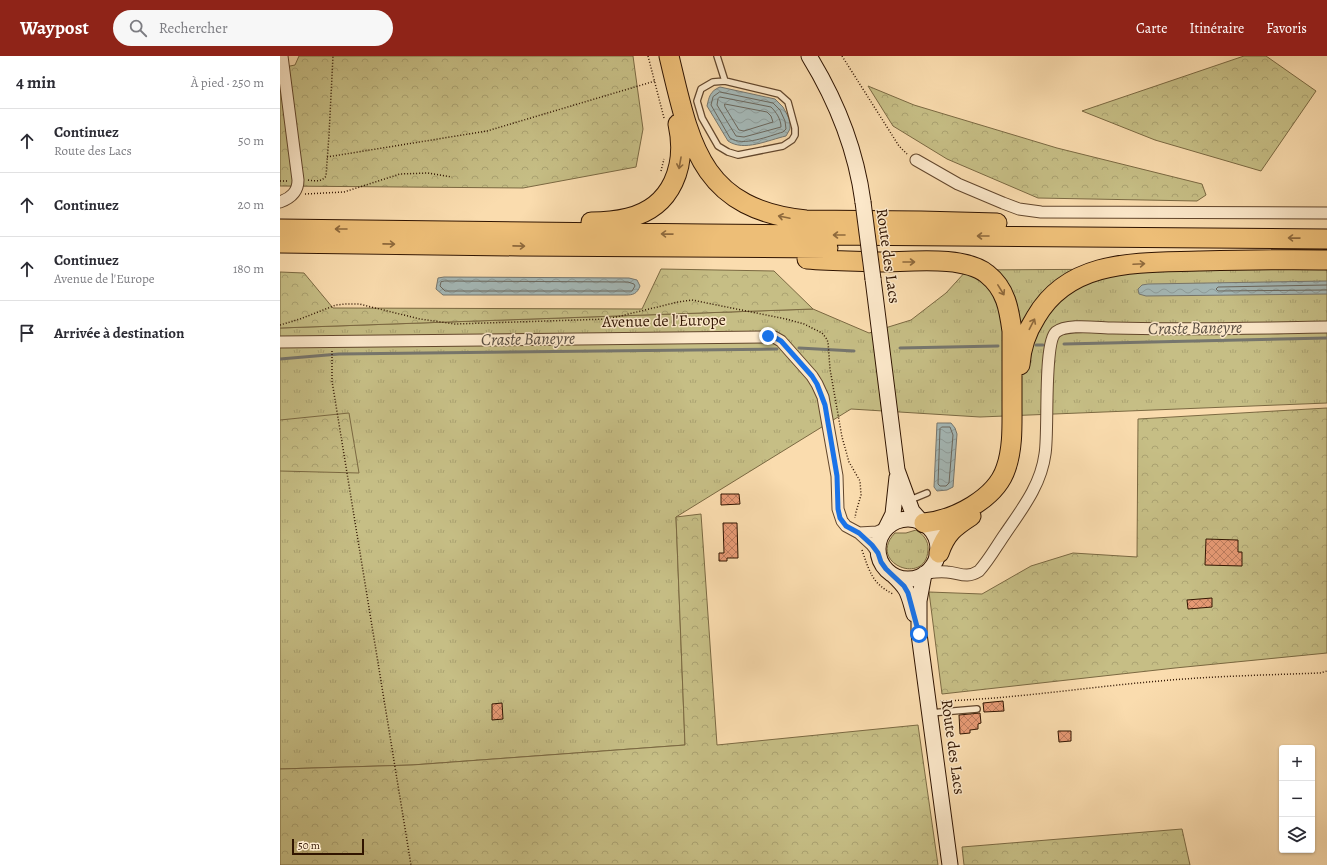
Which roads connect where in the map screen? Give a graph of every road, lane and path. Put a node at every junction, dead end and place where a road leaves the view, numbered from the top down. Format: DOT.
graph roads {
  1 [pos="282,56"];
  2 [pos="333,56"];
  3 [pos="648,56"];
  4 [pos="662,56"];
  5 [pos="669,56"];
  6 [pos="717,56"];
  7 [pos="808,56"];
  8 [pos="842,56"];
  9 [pos="654,81"];
  10 [pos="725,81"];
  11 [pos="666,124"];
  12 [pos="666,154"];
  13 [pos="327,157"];
  14 [pos="916,160"];
  15 [pos="661,173"];
  16 [pos="452,177"];
  17 [pos="298,180"];
  18 [pos="295,193"];
  19 [pos="280,202"];
  20 [pos="1327,214"];
  21 [pos="280,229"];
  22 [pos="369,229"];
  23 [pos="1260,238"];
  24 [pos="1327,238"];
  25 [pos="702,241"];
  26 [pos="280,243"];
  27 [pos="1327,251"];
  28 [pos="1327,260"];
  29 [pos="280,325"];
  30 [pos="1327,327"];
  31 [pos="280,342"];
  32 [pos="332,352"];
  33 [pos="897,470"];
  34 [pos="927,493"];
  35 [pos="908,501"];
  36 [pos="922,522"];
  37 [pos="886,528"];
  38 [pos="856,532"];
  39 [pos="860,546"];
  40 [pos="878,553"];
  41 [pos="938,554"];
  42 [pos="948,572"];
  43 [pos="926,574"];
  44 [pos="893,575"];
  45 [pos="908,593"];
  46 [pos="919,634"];
  47 [pos="1327,671"];
  48 [pos="929,707"];
  49 [pos="977,709"];
  50 [pos="411,865"];
  51 [pos="950,865"];
  1 -- 17 [label="street"];
  2 -- 13 [label="path"];
  3 -- 9 [label="path"];
  4 -- 22 [label="highway, one-way"];
  23 -- 5 [label="highway, one-way"];
  6 -- 10 [label="lane"];
  7 -- 33 [label="main road, Route des Lacs, bridge"];
  8 -- 14 [label="path"];
  9 -- 11 [label="path"];
  9 -- 13 [label="path"];
  10 -- 10 [label="lane"];
  12 -- 15 [label="path"];
  13 -- 17 [label="path"];
  14 -- 20 [label="street"];
  16 -- 18 [label="path"];
  17 -- 18 [label="street"];
  18 -- 19 [label="street"];
  22 -- 21 [label="highway, one-way"];
  25 -- 22 [label="highway, one-way"];
  24 -- 23 [label="highway, one-way"];
  23 -- 25 [label="highway, one-way"];
  26 -- 25 [label="highway, one-way"];
  25 -- 27 [label="highway"];
  25 -- 36 [label="highway, one-way"];
  41 -- 28 [label="highway, one-way"];
  29 -- 38 [label="path"];
  30 -- 42 [label="street"];
  31 -- 38 [label="street, Avenue de l'Europe"];
  32 -- 50 [label="path"];
  33 -- 35 [label="main road, Route des Lacs"];
  33 -- 37 [label="main road, Route des Lacs"];
  34 -- 35 [label="lane"];
  35 -- 36 [label="main road, Route des Lacs"];
  36 -- 37 [label="main road"];
  36 -- 41 [label="main road"];
  37 -- 38 [label="street"];
  37 -- 40 [label="main road"];
  38 -- 40 [label="street, Avenue de l'Europe"];
  39 -- 45 [label="path"];
  40 -- 44 [label="main road"];
  41 -- 42 [label="street"];
  41 -- 43 [label="main road"];
  42 -- 43 [label="street"];
  43 -- 44 [label="main road"];
  43 -- 46 [label="main road, Route des Lacs"];
  44 -- 45 [label="main road, Route des Lacs"];
  45 -- 46 [label="main road, Route des Lacs"];
  46 -- 48 [label="main road, Route des Lacs"];
  47 -- 48 [label="path"];
  48 -- 49 [label="lane"];
  48 -- 51 [label="main road, Route des Lacs"];
}
